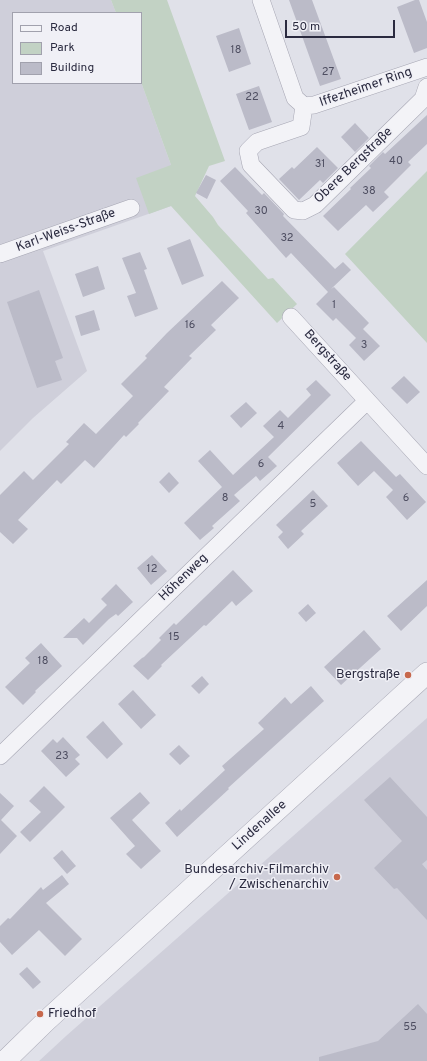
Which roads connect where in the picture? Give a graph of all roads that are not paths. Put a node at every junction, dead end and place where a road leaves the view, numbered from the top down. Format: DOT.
graph roads {
  1 [pos="261,0"];
  2 [pos="427,66"];
  3 [pos="427,87"];
  4 [pos="304,106"];
  5 [pos="131,208"];
  6 [pos="0,254"];
  7 [pos="291,317"];
  8 [pos="367,401"];
  9 [pos="427,466"];
  10 [pos="427,673"];
  11 [pos="0,756"];
  12 [pos="5,1061"];
  1 -- 4 [label="street"];
  2 -- 4 [label="street, Iffezheimer Ring"];
  3 -- 4 [label="street, Obere Bergstraße"];
  5 -- 6 [label="street, Karl-Weiss-Straße"];
  7 -- 8 [label="street, Bergstraße"];
  8 -- 9 [label="street, Bergstraße"];
  8 -- 11 [label="street, Höhenweg"];
  10 -- 12 [label="street, Lindenallee"];
}
